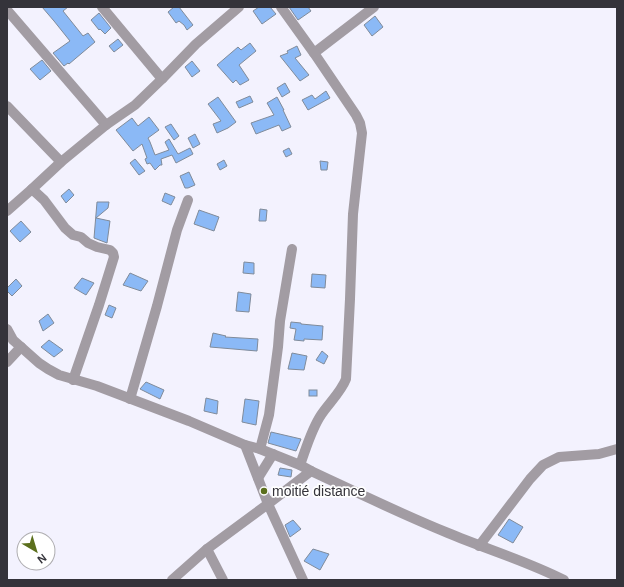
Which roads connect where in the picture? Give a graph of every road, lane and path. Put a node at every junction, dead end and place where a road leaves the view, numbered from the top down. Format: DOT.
graph roads {
  1 [pos="102,7"];
  2 [pos="239,7"];
  3 [pos="281,7"];
  4 [pos="374,7"];
  5 [pos="7,10"];
  6 [pos="314,53"];
  7 [pos="162,79"];
  8 [pos="7,106"];
  9 [pos="106,125"];
  10 [pos="61,162"];
  11 [pos="32,189"];
  12 [pos="188,200"];
  13 [pos="7,211"];
  14 [pos="292,249"];
  15 [pos="7,329"];
  16 [pos="14,342"];
  17 [pos="7,362"];
  18 [pos="74,380"];
  19 [pos="130,399"];
  20 [pos="245,445"];
  21 [pos="260,449"];
  22 [pos="617,449"];
  23 [pos="273,454"];
  24 [pos="300,465"];
  25 [pos="311,471"];
  26 [pos="258,478"];
  27 [pos="268,504"];
  28 [pos="479,546"];
  29 [pos="207,549"];
  30 [pos="172,580"];
  31 [pos="223,580"];
  32 [pos="303,580"];
  33 [pos="564,580"];
  1 -- 7 [label="street"];
  2 -- 7 [label="street"];
  3 -- 6 [label="street"];
  4 -- 6 [label="street"];
  5 -- 9 [label="street"];
  6 -- 24 [label="street"];
  7 -- 9 [label="street"];
  8 -- 10 [label="street"];
  9 -- 10 [label="street"];
  10 -- 11 [label="street"];
  11 -- 13 [label="street"];
  11 -- 18 [label="street"];
  12 -- 19 [label="street"];
  14 -- 21 [label="street"];
  15 -- 16 [label="street"];
  16 -- 17 [label="street"];
  16 -- 18 [label="street"];
  18 -- 19 [label="street"];
  19 -- 20 [label="street"];
  20 -- 21 [label="street"];
  20 -- 26 [label="street"];
  21 -- 23 [label="street"];
  22 -- 28 [label="street"];
  23 -- 24 [label="street"];
  23 -- 26 [label="street"];
  24 -- 25 [label="street"];
  25 -- 27 [label="street"];
  25 -- 28 [label="street"];
  26 -- 27 [label="street"];
  27 -- 29 [label="street"];
  27 -- 32 [label="street"];
  28 -- 33 [label="street"];
  29 -- 30 [label="street"];
  29 -- 31 [label="street"];
}
